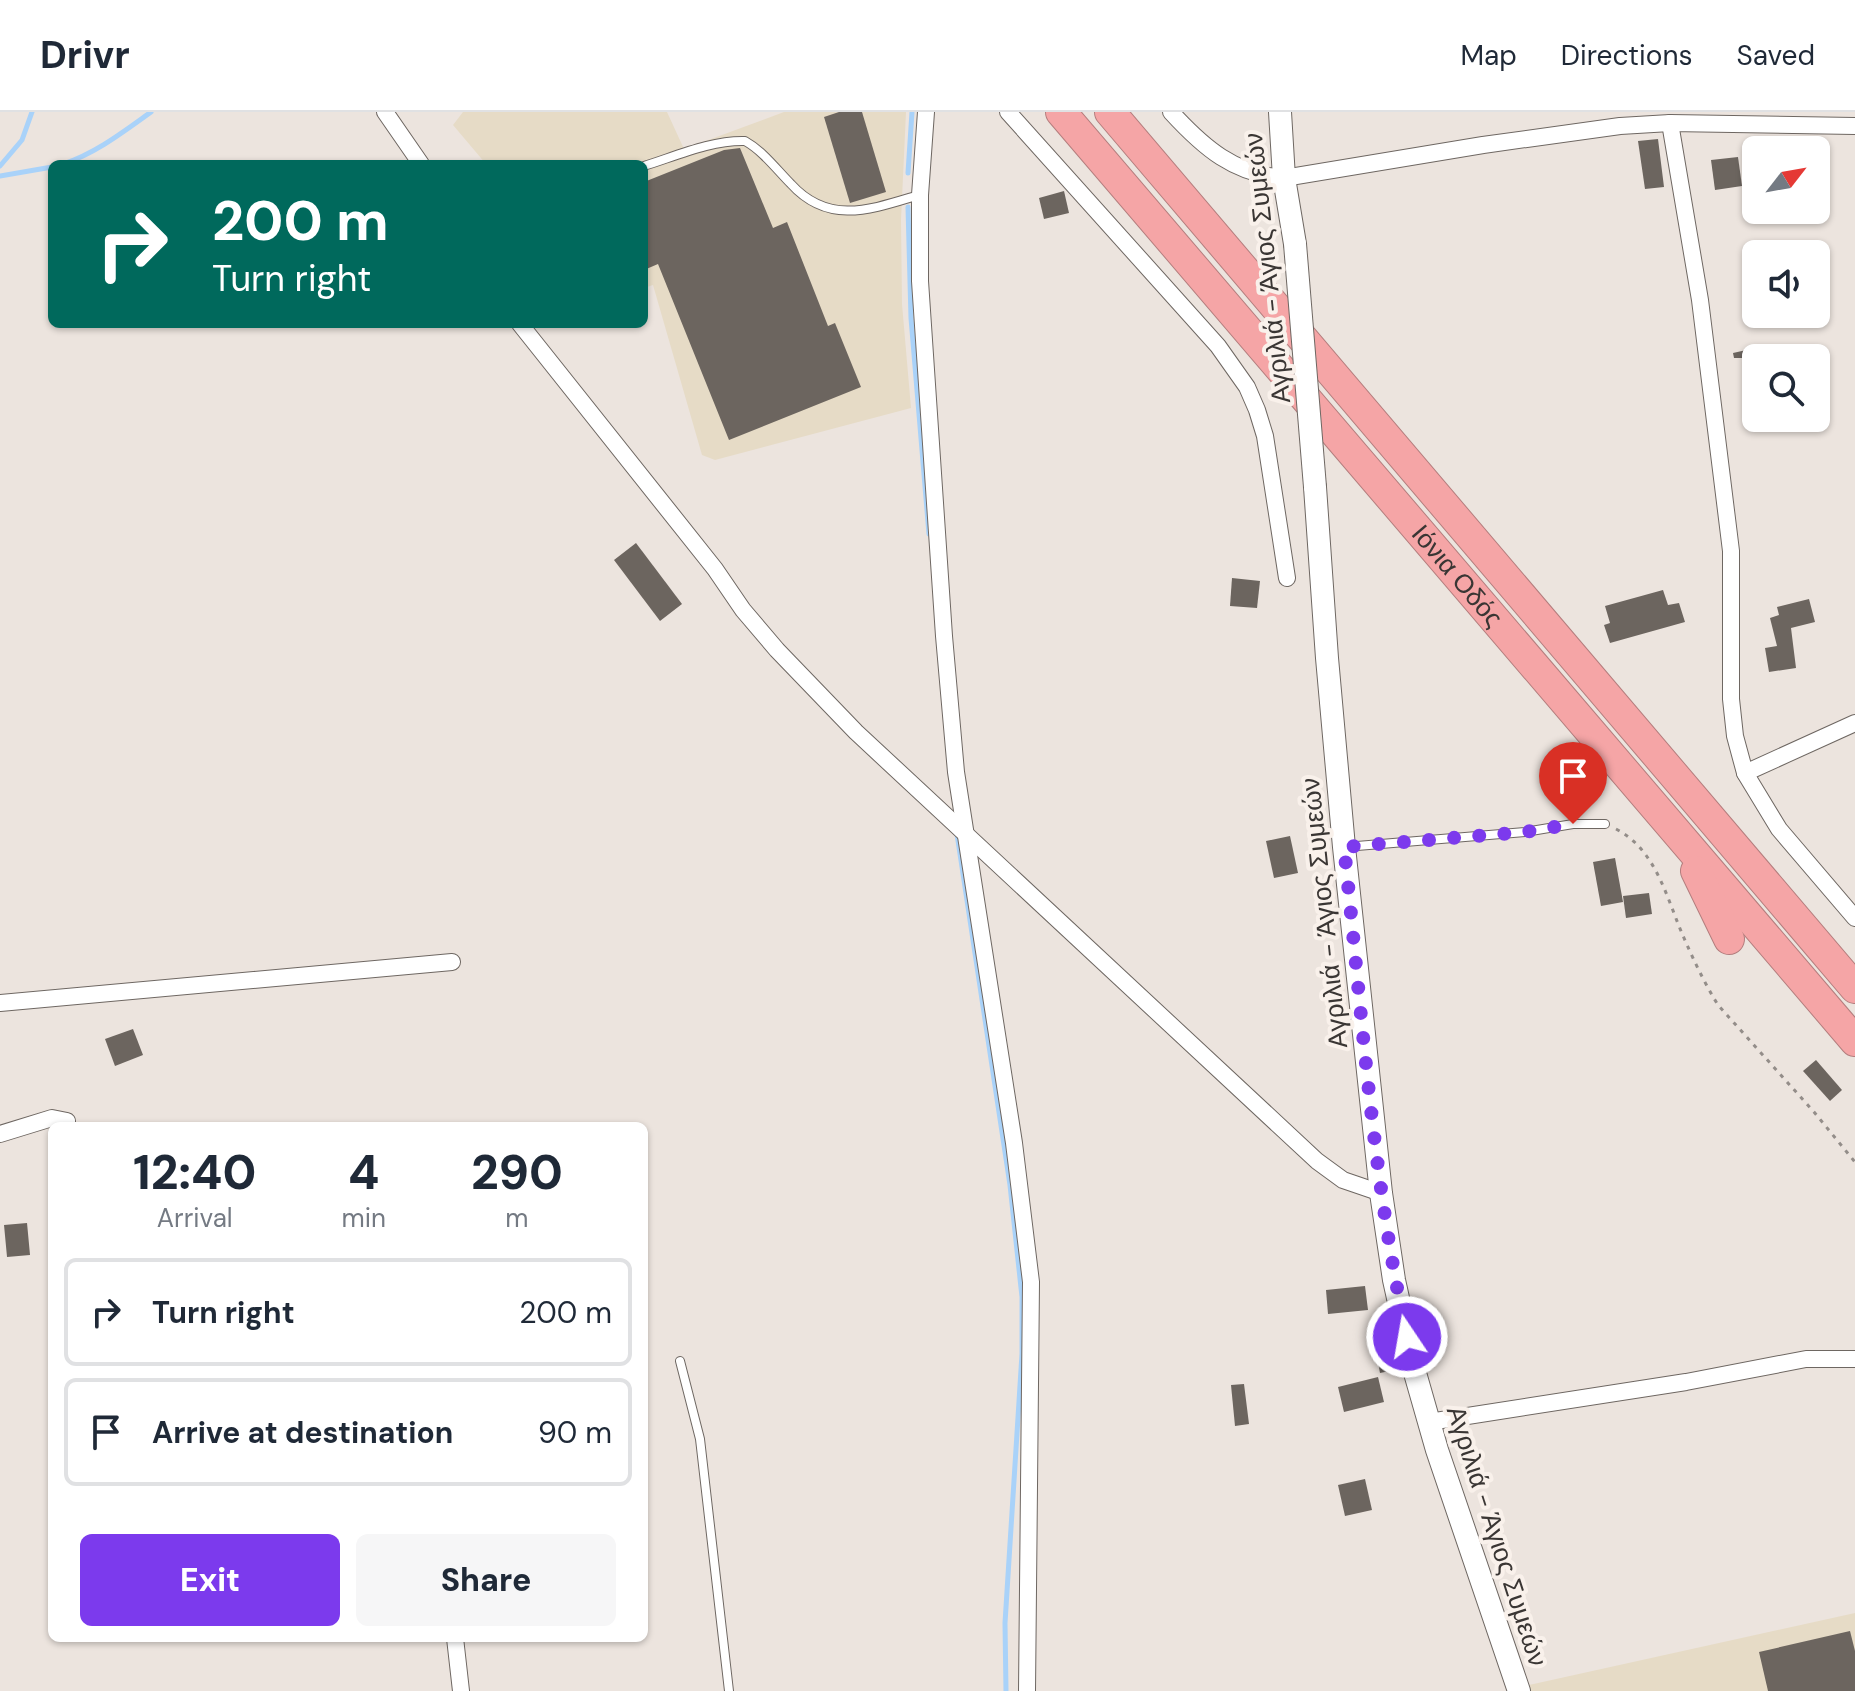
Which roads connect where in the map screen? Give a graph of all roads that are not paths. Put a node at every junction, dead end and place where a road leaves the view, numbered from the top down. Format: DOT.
graph roads {
  1 [pos="385,112"];
  2 [pos="926,112"];
  3 [pos="1008,112"];
  4 [pos="1061,112"];
  5 [pos="1110,112"];
  6 [pos="1171,112"];
  7 [pos="1280,112"];
  8 [pos="1670,123"];
  9 [pos="1855,126"];
  10 [pos="418,160"];
  11 [pos="648,165"];
  12 [pos="1284,178"];
  13 [pos="920,195"];
  14 [pos="523,328"];
  15 [pos="1287,578"];
  16 [pos="1855,723"];
  17 [pos="1745,773"];
  18 [pos="1605,824"];
  19 [pos="1676,830"];
  20 [pos="966,836"];
  21 [pos="1344,847"];
  22 [pos="1855,918"];
  23 [pos="1729,939"];
  24 [pos="452,962"];
  25 [pos="1855,988"];
  26 [pos="0,1003"];
  27 [pos="1855,1041"];
  28 [pos="67,1121"];
  29 [pos="0,1134"];
  30 [pos="1381,1193"];
  31 [pos="1855,1359"];
  32 [pos="680,1361"];
  33 [pos="1429,1422"];
  34 [pos="455,1642"];
  35 [pos="461,1691"];
  36 [pos="729,1691"];
  37 [pos="1027,1691"];
  38 [pos="1519,1691"];
  1 -- 10 [label="street"];
  2 -- 13 [label="street"];
  3 -- 15 [label="street"];
  4 -- 19 [label="highway, Ιόνια Οδός"];
  5 -- 25 [label="highway, Ιόνια Οδός"];
  6 -- 12 [label="street"];
  7 -- 12 [label="main road, Αγριλιά - Άγιος Συμεών"];
  8 -- 9 [label="street"];
  8 -- 12 [label="street"];
  8 -- 17 [label="street"];
  11 -- 13 [label="lane"];
  12 -- 21 [label="main road, Αγριλιά - Άγιος Συμεών, bridge"];
  13 -- 20 [label="street"];
  14 -- 20 [label="street"];
  16 -- 17 [label="street"];
  17 -- 22 [label="street"];
  18 -- 21 [label="lane"];
  19 -- 23 [label="highway"];
  19 -- 27 [label="highway, Ιόνια Οδός"];
  20 -- 30 [label="street"];
  20 -- 37 [label="street"];
  21 -- 30 [label="main road, Αγριλιά - Άγιος Συμεών"];
  24 -- 26 [label="street"];
  28 -- 29 [label="street"];
  30 -- 33 [label="main road, Αγριλιά - Άγιος Συμεών"];
  31 -- 33 [label="street"];
  32 -- 36 [label="lane"];
  33 -- 38 [label="main road, Αγριλιά - Άγιος Συμεών"];
  34 -- 35 [label="street"];
}
